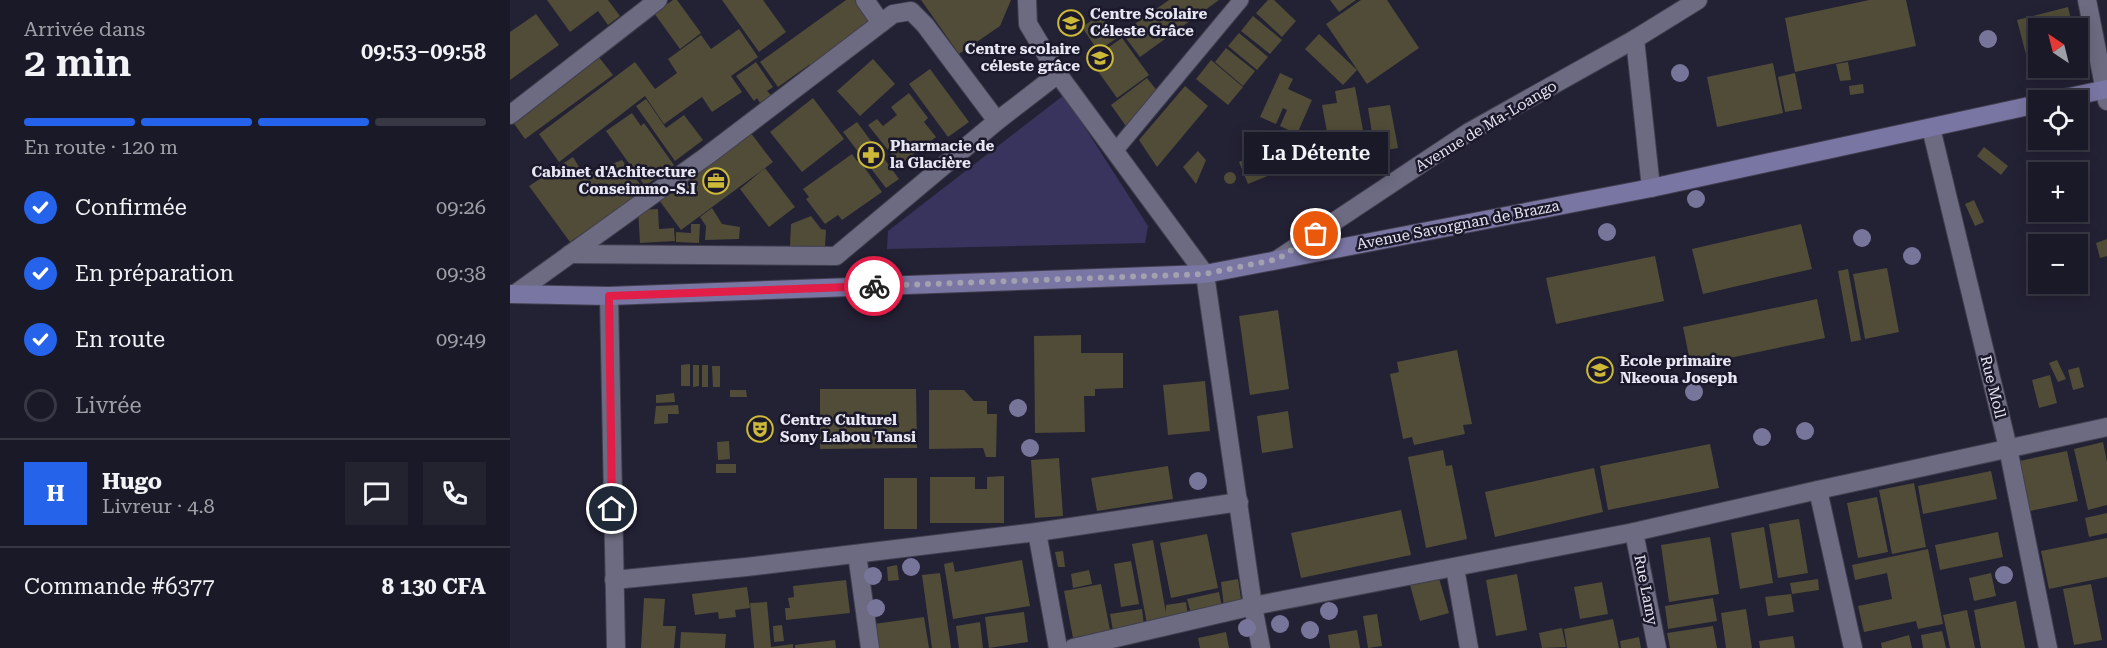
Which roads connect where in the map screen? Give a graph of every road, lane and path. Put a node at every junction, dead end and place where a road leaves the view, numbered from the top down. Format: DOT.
graph roads {
  1 [pos="658,0"];
  2 [pos="865,0"];
  3 [pos="1027,0"];
  4 [pos="1241,0"];
  5 [pos="1698,0"];
  6 [pos="2087,0"];
  7 [pos="881,23"];
  8 [pos="1635,39"];
  9 [pos="1058,74"];
  10 [pos="2106,93"];
  11 [pos="2088,95"];
  12 [pos="2028,106"];
  13 [pos="510,115"];
  14 [pos="997,122"];
  15 [pos="1931,128"];
  16 [pos="1116,150"];
  17 [pos="1651,188"];
  18 [pos="570,254"];
  19 [pos="1278,259"];
  20 [pos="1205,274"];
  21 [pos="512,294"];
  22 [pos="609,296"];
  23 [pos="2107,427"];
  24 [pos="2008,448"];
  25 [pos="1818,490"];
  26 [pos="1239,502"];
  27 [pos="1037,532"];
  28 [pos="1634,532"];
  29 [pos="857,554"];
  30 [pos="1455,568"];
  31 [pos="614,580"];
  32 [pos="1253,606"];
  33 [pos="616,648"];
  34 [pos="870,648"];
  35 [pos="1058,648"];
  36 [pos="1073,648"];
  37 [pos="1261,648"];
  38 [pos="1469,648"];
  39 [pos="1657,648"];
  40 [pos="1853,648"];
  41 [pos="2048,648"];
  1 -- 13 [label="street"];
  2 -- 7 [label="street"];
  3 -- 9 [label="street"];
  4 -- 16 [label="lane"];
  5 -- 8 [label="street, Avenue de Ma-Loango"];
  6 -- 10 [label="street"];
  7 -- 14 [label="street"];
  7 -- 18 [label="street"];
  8 -- 17 [label="street"];
  8 -- 19 [label="street, Avenue de Ma-Loango"];
  9 -- 14 [label="street"];
  9 -- 16 [label="street"];
  10 -- 11 [label="main road"];
  12 -- 15 [label="main road, Avenue Savorgnan de Brazza"];
  14 -- 18 [label="street"];
  15 -- 17 [label="main road, Avenue Savorgnan de Brazza"];
  15 -- 24 [label="street, Rue Moll"];
  16 -- 20 [label="street"];
  17 -- 19 [label="main road, Avenue Savorgnan de Brazza"];
  18 -- 21 [label="street"];
  19 -- 20 [label="main road, Avenue Savorgnan de Brazza"];
  20 -- 22 [label="main road, Avenue Savorgnan de Brazza"];
  20 -- 26 [label="street"];
  21 -- 22 [label="main road, Avenue Savorgnan de Brazza"];
  22 -- 31 [label="street"];
  23 -- 24 [label="street"];
  24 -- 25 [label="street"];
  24 -- 41 [label="street, Rue Moll"];
  25 -- 28 [label="street"];
  25 -- 40 [label="street"];
  26 -- 27 [label="street"];
  26 -- 32 [label="street"];
  27 -- 29 [label="street"];
  27 -- 35 [label="street"];
  28 -- 30 [label="street"];
  28 -- 39 [label="street, Rue Lamy"];
  29 -- 31 [label="street"];
  29 -- 34 [label="street"];
  30 -- 32 [label="street"];
  30 -- 38 [label="street"];
  31 -- 33 [label="street"];
  32 -- 36 [label="street"];
  32 -- 37 [label="street"];
}
